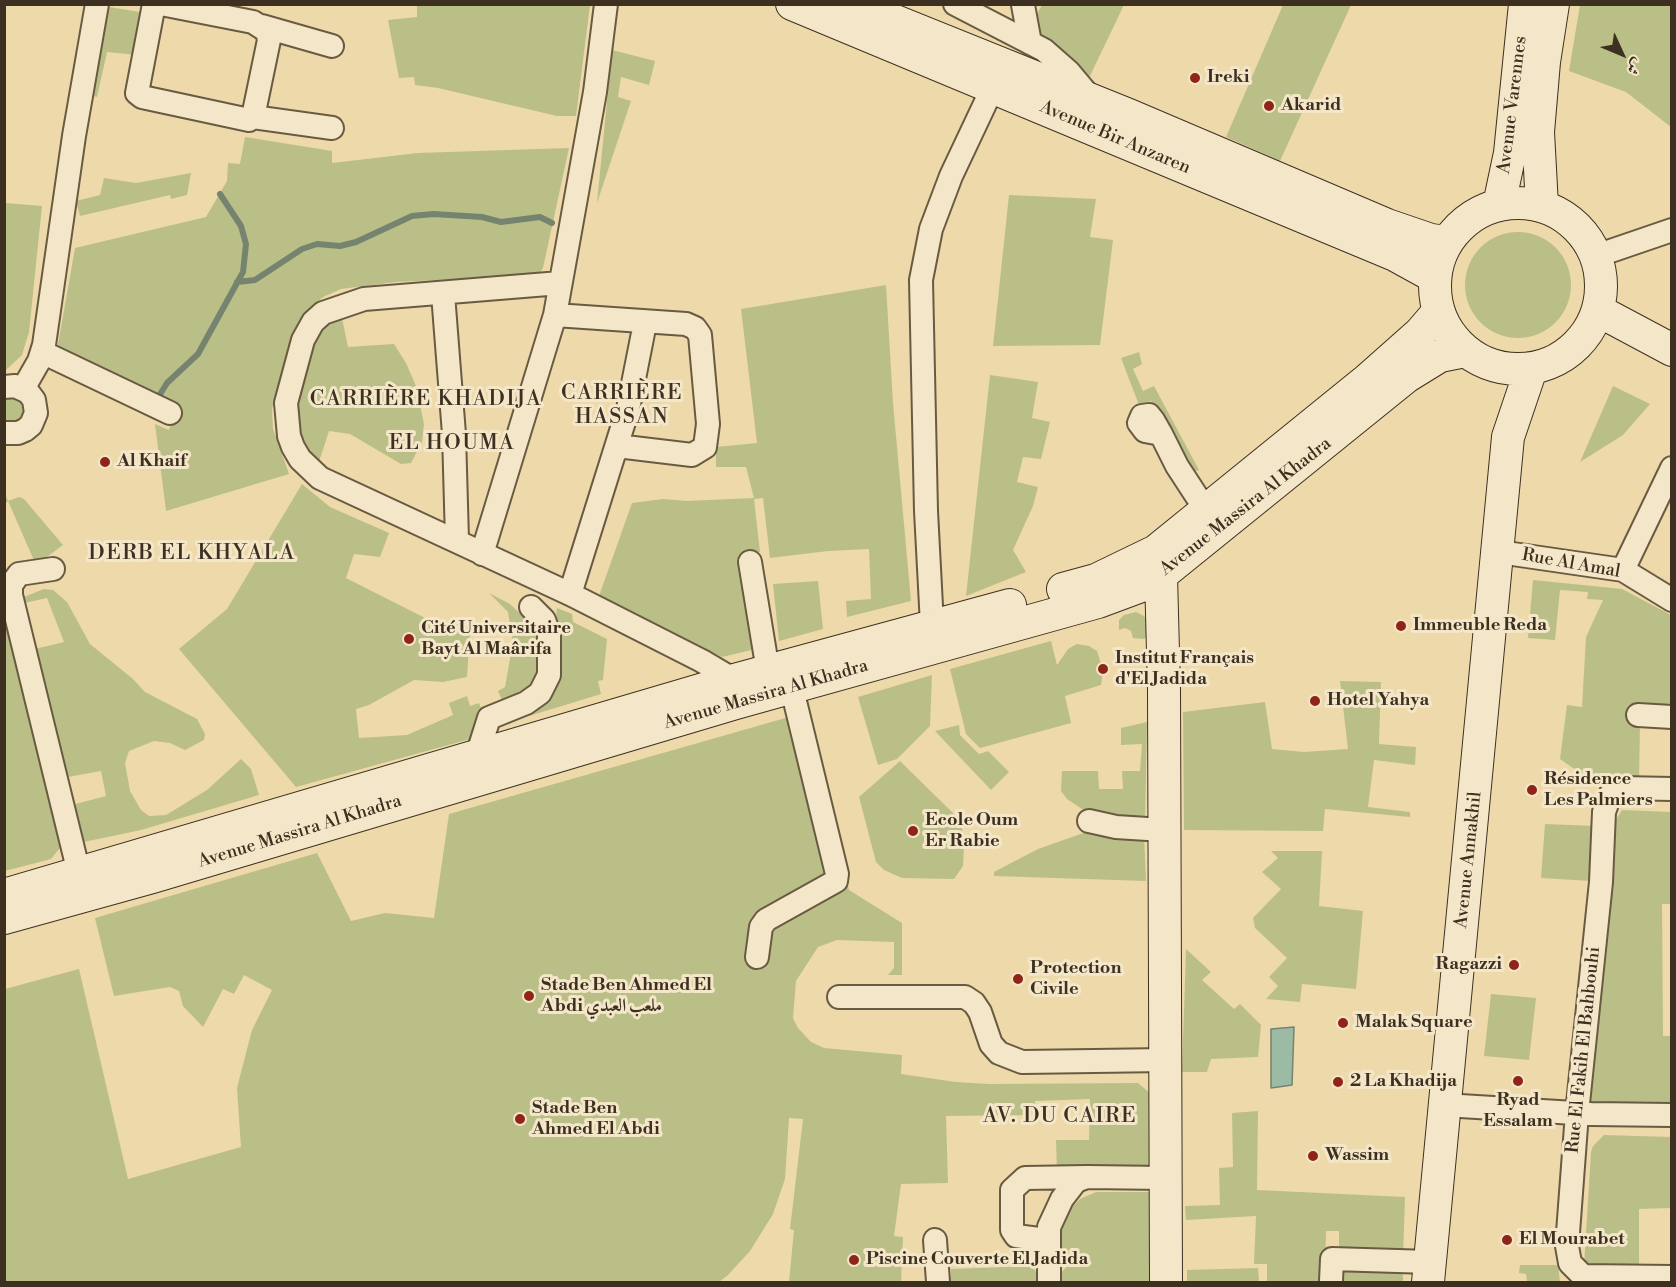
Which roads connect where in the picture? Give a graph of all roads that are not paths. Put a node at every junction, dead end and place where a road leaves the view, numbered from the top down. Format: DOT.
graph roads {
  1 [pos="97,4"];
  2 [pos="154,4"];
  3 [pos="161,4"];
  4 [pos="606,4"];
  5 [pos="792,4"];
  6 [pos="955,4"];
  7 [pos="1525,4"];
  8 [pos="1553,4"];
  9 [pos="1023,5"];
  10 [pos="855,11"];
  11 [pos="262,26"];
  12 [pos="1030,43"];
  13 [pos="332,46"];
  14 [pos="993,87"];
  15 [pos="1093,100"];
  16 [pos="254,117"];
  17 [pos="332,128"];
  18 [pos="1498,205"];
  19 [pos="1542,206"];
  20 [pos="1671,230"];
  21 [pos="1447,242"];
  22 [pos="1596,256"];
  23 [pos="1435,277"];
  24 [pos="560,283"];
  25 [pos="443,294"];
  26 [pos="1599,311"];
  27 [pos="1438,312"];
  28 [pos="555,315"];
  29 [pos="645,324"];
  30 [pos="1671,350"];
  31 [pos="1464,351"];
  32 [pos="42,352"];
  33 [pos="1496,367"];
  34 [pos="1531,369"];
  35 [pos="14,388"];
  36 [pos="170,413"];
  37 [pos="4,433"];
  38 [pos="1161,434"];
  39 [pos="1508,437"];
  40 [pos="617,446"];
  41 [pos="1671,468"];
  42 [pos="1207,512"];
  43 [pos="457,540"];
  44 [pos="1499,552"];
  45 [pos="482,554"];
  46 [pos="750,562"];
  47 [pos="1158,563"];
  48 [pos="53,569"];
  49 [pos="1623,570"];
  50 [pos="570,594"];
  51 [pos="1671,600"];
  52 [pos="531,607"];
  53 [pos="932,625"];
  54 [pos="734,680"];
  55 [pos="780,680"];
  56 [pos="1638,715"];
  57 [pos="1671,717"];
  58 [pos="477,756"];
  59 [pos="1671,789"];
  60 [pos="1089,821"];
  61 [pos="1163,830"];
  62 [pos="78,873"];
  63 [pos="4,895"];
  64 [pos="4,918"];
  65 [pos="757,957"];
  66 [pos="839,997"];
  67 [pos="1166,1060"];
  68 [pos="1444,1105"];
  69 [pos="1577,1113"];
  70 [pos="1671,1115"];
  71 [pos="1087,1177"];
  72 [pos="1166,1178"];
  73 [pos="935,1240"];
  74 [pos="1047,1240"];
  75 [pos="1429,1272"];
  76 [pos="1671,1276"];
  77 [pos="1331,1281"];
  78 [pos="938,1282"];
  79 [pos="1049,1282"];
  80 [pos="1166,1282"];
  1 -- 32 [label="street"];
  2 -- 16 [label="street"];
  3 -- 11 [label="street"];
  4 -- 24 [label="street"];
  5 -- 10 [label="street, Avenue Bir Anzaren"];
  6 -- 12 [label="street"];
  7 -- 18 [label="street, Avenue Varennes"];
  8 -- 19 [label="street, Avenue Varennes"];
  9 -- 12 [label="street"];
  10 -- 14 [label="street, Avenue Bir Anzaren"];
  10 -- 15 [label="street, Avenue Bir Anzaren"];
  11 -- 13 [label="street"];
  11 -- 16 [label="street"];
  12 -- 15 [label="street"];
  14 -- 23 [label="street, Avenue Bir Anzaren"];
  14 -- 53 [label="street"];
  15 -- 21 [label="street, Avenue Bir Anzaren"];
  16 -- 17 [label="street"];
  18 -- 19 [label="street"];
  18 -- 21 [label="street"];
  19 -- 22 [label="street"];
  20 -- 22 [label="street"];
  21 -- 23 [label="street"];
  22 -- 26 [label="street"];
  23 -- 27 [label="street"];
  24 -- 25 [label="street"];
  24 -- 28 [label="street"];
  25 -- 43 [label="street"];
  25 -- 43 [label="street"];
  26 -- 30 [label="street"];
  26 -- 34 [label="street"];
  27 -- 31 [label="street"];
  27 -- 42 [label="street, Avenue Massira Al Khadra"];
  28 -- 29 [label="street"];
  28 -- 45 [label="street"];
  29 -- 40 [label="street"];
  29 -- 40 [label="street"];
  31 -- 33 [label="street"];
  31 -- 47 [label="street, Avenue Massira Al Khadra"];
  32 -- 35 [label="street"];
  32 -- 36 [label="street"];
  33 -- 34 [label="street"];
  33 -- 39 [label="street, Avenue Annakhil"];
  34 -- 39 [label="street, Avenue Annakhil"];
  35 -- 37 [label="street"];
  38 -- 42 [label="street"];
  39 -- 44 [label="street, Avenue Annakhil"];
  40 -- 50 [label="street"];
  41 -- 49 [label="street"];
  42 -- 47 [label="street, Avenue Massira Al Khadra"];
  43 -- 45 [label="street"];
  44 -- 49 [label="street, Rue Al Amal"];
  44 -- 68 [label="street, Avenue Annakhil"];
  45 -- 50 [label="street"];
  46 -- 55 [label="street"];
  47 -- 53 [label="street, Avenue Massira Al Khadra"];
  47 -- 55 [label="street, Avenue Massira Al Khadra"];
  47 -- 61 [label="street"];
  48 -- 62 [label="street"];
  49 -- 51 [label="street, Rue Al Amal"];
  50 -- 54 [label="street"];
  52 -- 58 [label="street"];
  53 -- 55 [label="street, Avenue Massira Al Khadra"];
  54 -- 55 [label="street, Avenue Massira Al Khadra"];
  54 -- 58 [label="street, Avenue Massira Al Khadra"];
  55 -- 64 [label="street, Avenue Massira Al Khadra"];
  55 -- 65 [label="street"];
  56 -- 57 [label="street"];
  58 -- 62 [label="street, Avenue Massira Al Khadra"];
  59 -- 69 [label="street, Rue El Fakih El Bahbouhi"];
  60 -- 61 [label="street"];
  61 -- 67 [label="street"];
  62 -- 63 [label="street, Avenue Massira Al Khadra"];
  66 -- 67 [label="street"];
  67 -- 72 [label="street"];
  68 -- 69 [label="street"];
  68 -- 75 [label="street, Avenue Annakhil"];
  69 -- 70 [label="street"];
  69 -- 76 [label="street, Rue El Fakih El Bahbouhi"];
  71 -- 72 [label="street"];
  71 -- 74 [label="street"];
  71 -- 74 [label="street"];
  72 -- 80 [label="street"];
  73 -- 78 [label="street"];
  74 -- 79 [label="street"];
  75 -- 77 [label="street"];
}
